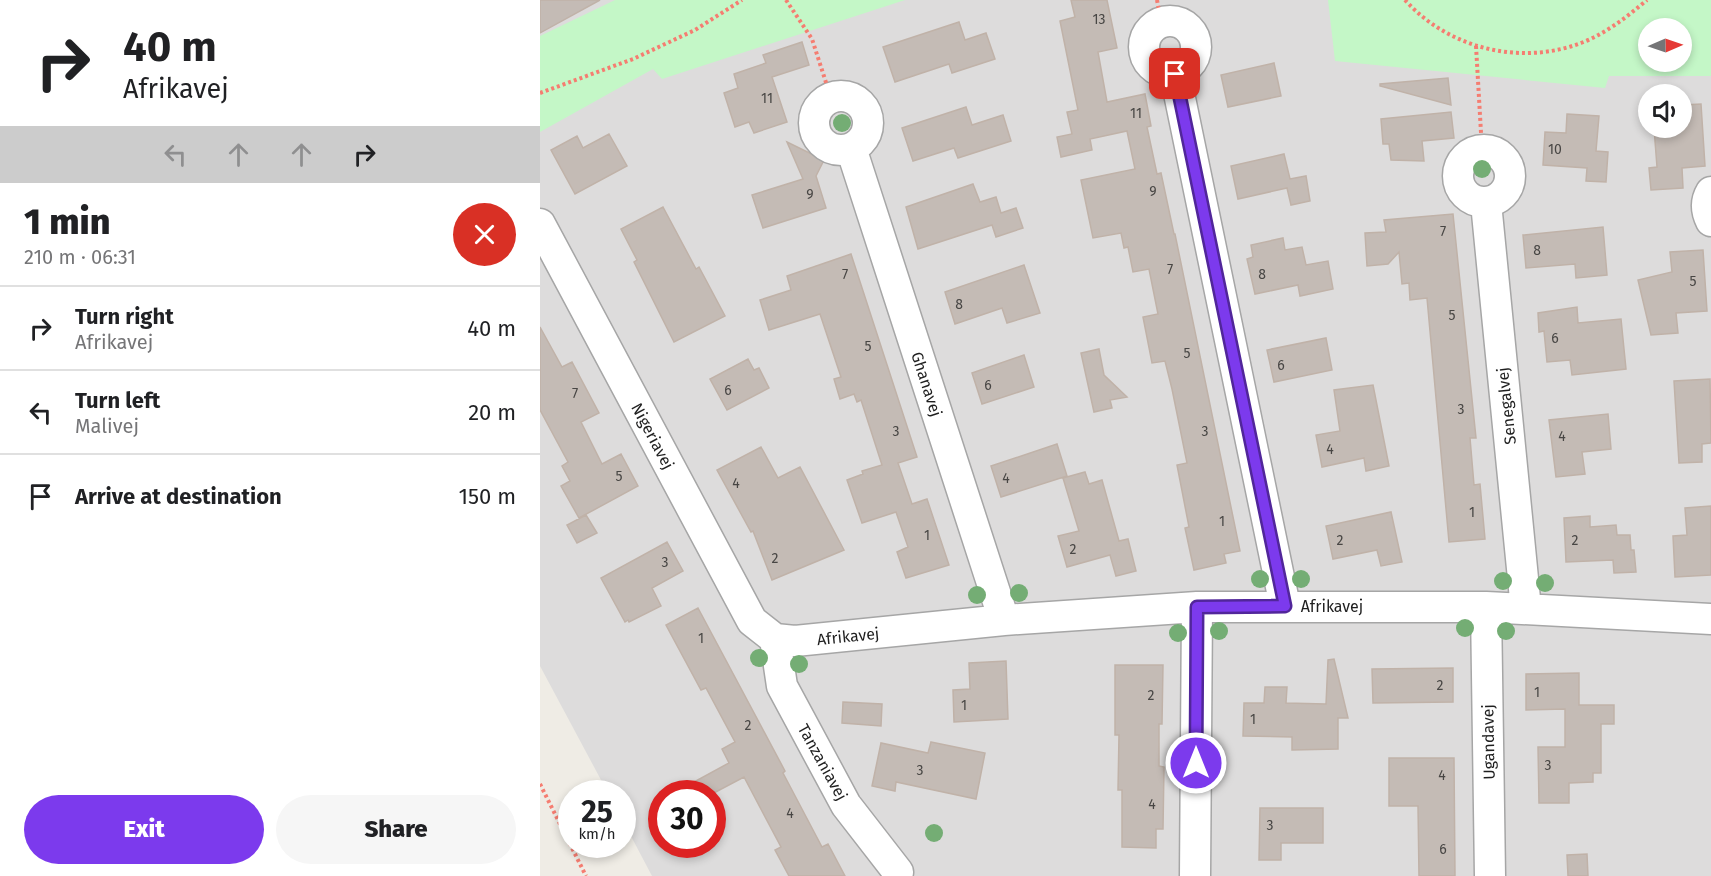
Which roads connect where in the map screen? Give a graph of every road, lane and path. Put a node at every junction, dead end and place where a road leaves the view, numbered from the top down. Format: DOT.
graph roads {
  1 [pos="742,0"];
  2 [pos="786,0"];
  3 [pos="1405,0"];
  4 [pos="1647,0"];
  5 [pos="1159,11"];
  6 [pos="1476,46"];
  7 [pos="1175,74"];
  8 [pos="540,93"];
  9 [pos="831,98"];
  10 [pos="1482,150"];
  11 [pos="1711,192"];
  12 [pos="1711,221"];
  13 [pos="540,224"];
  14 [pos="1285,606"];
  15 [pos="1197,607"];
  16 [pos="1486,607"];
  17 [pos="1526,609"];
  18 [pos="1711,619"];
  19 [pos="1004,620"];
  20 [pos="775,639"];
  21 [pos="540,784"];
  22 [pos="898,872"];
  23 [pos="586,876"];
  24 [pos="1195,876"];
  25 [pos="1490,876"];
  1 -- 8 [label="path"];
  2 -- 9 [label="path"];
  3 -- 6 [label="path"];
  4 -- 6 [label="path"];
  5 -- 7 [label="street"];
  5 -- 7 [label="street"];
  6 -- 10 [label="path"];
  7 -- 14 [label="street"];
  9 -- 19 [label="street, Ghanavej"];
  10 -- 17 [label="street, Senegalvej"];
  11 -- 12 [label="street"];
  13 -- 20 [label="street, Nigeriavej"];
  14 -- 15 [label="street, Afrikavej"];
  14 -- 16 [label="street, Afrikavej"];
  15 -- 19 [label="street, Afrikavej"];
  15 -- 24 [label="street"];
  16 -- 17 [label="street, Afrikavej"];
  16 -- 25 [label="street, Ugandavej"];
  17 -- 18 [label="street, Afrikavej"];
  19 -- 20 [label="street, Afrikavej"];
  20 -- 22 [label="street, Tanzaniavej"];
  21 -- 23 [label="path"];
}
